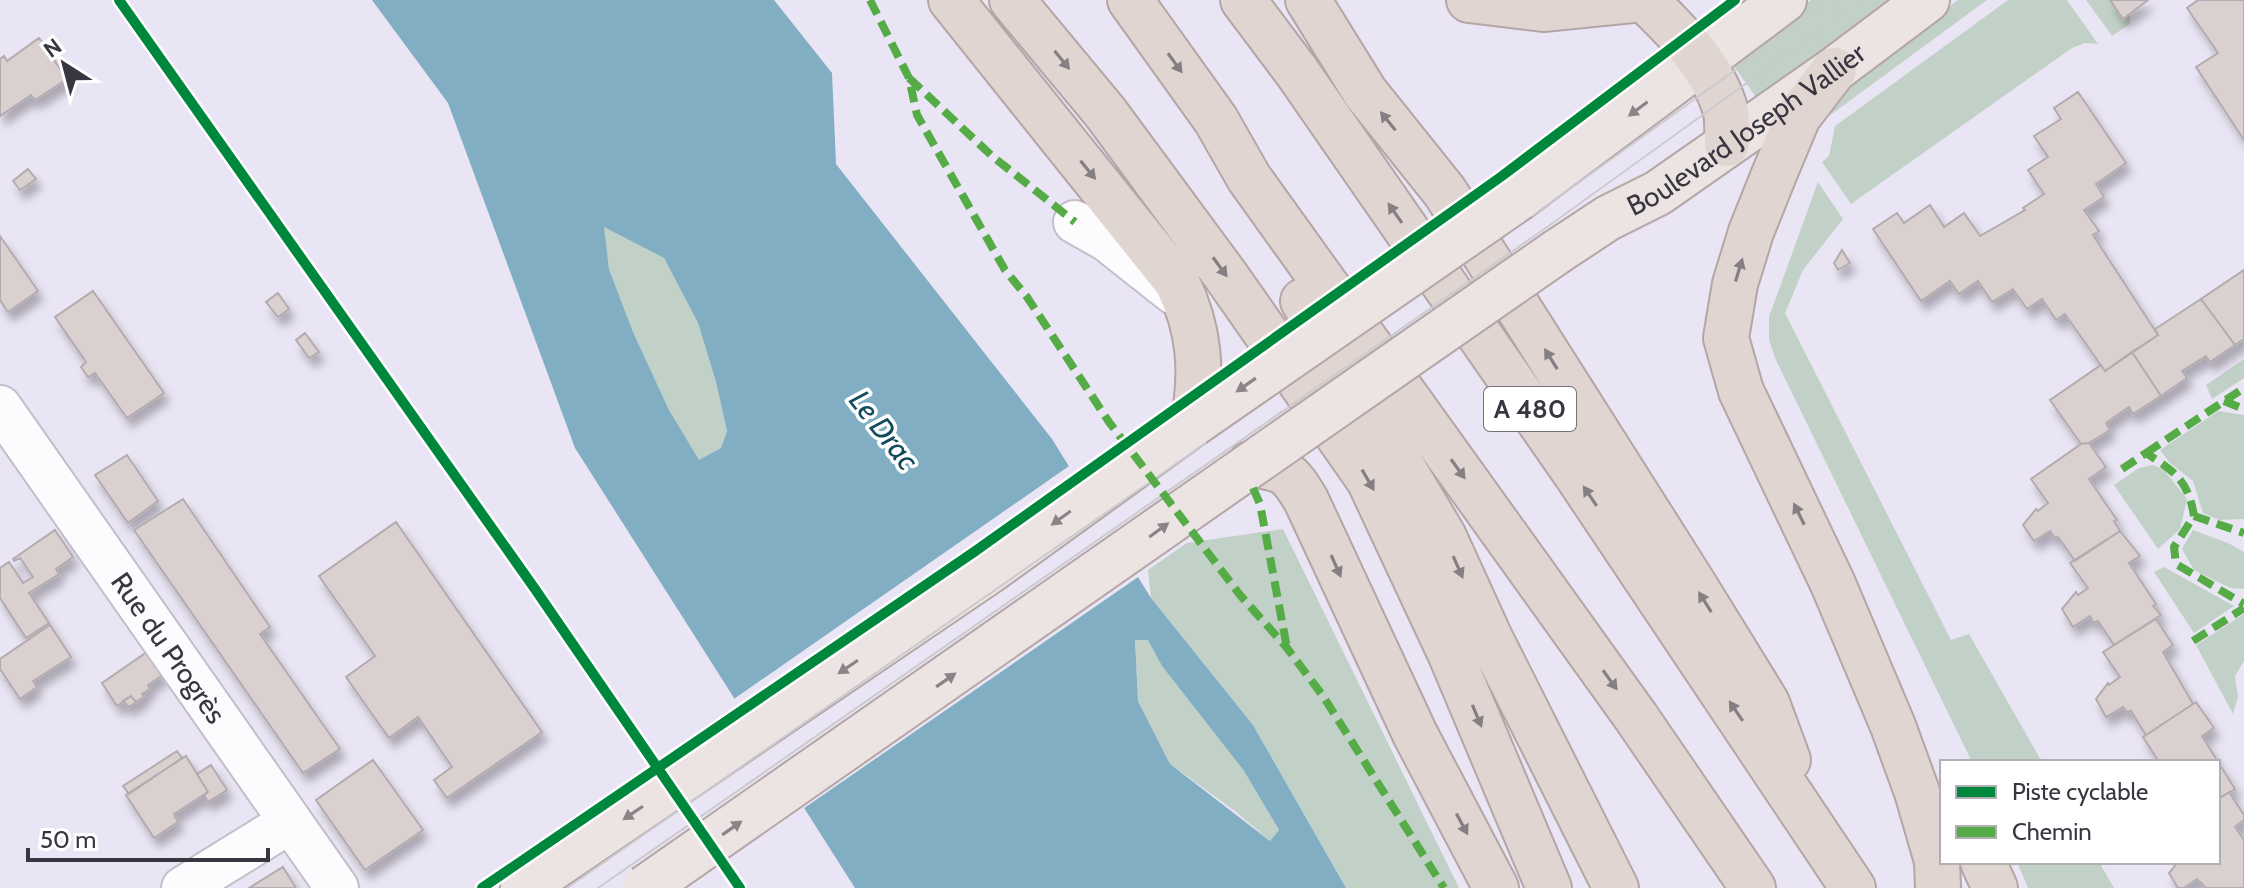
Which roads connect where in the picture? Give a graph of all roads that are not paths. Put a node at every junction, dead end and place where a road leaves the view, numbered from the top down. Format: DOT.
graph roads {
  1 [pos="951,0"];
  2 [pos="1012,0"];
  3 [pos="1130,0"];
  4 [pos="1243,0"];
  5 [pos="1308,0"];
  6 [pos="1469,0"];
  7 [pos="1632,0"];
  8 [pos="1645,0"];
  9 [pos="1784,0"];
  10 [pos="1927,0"];
  11 [pos="1701,63"];
  12 [pos="1834,70"];
  13 [pos="1727,144"];
  14 [pos="1249,178"];
  15 [pos="1075,222"];
  16 [pos="1187,303"];
  17 [pos="0,407"];
  18 [pos="1193,424"];
  19 [pos="1268,469"];
  20 [pos="1833,584"];
  21 [pos="1940,777"];
  22 [pos="290,822"];
  23 [pos="1811,822"];
  24 [pos="1984,864"];
  25 [pos="1937,875"];
  26 [pos="183,888"];
  27 [pos="337,888"];
  28 [pos="523,888"];
  29 [pos="645,888"];
  30 [pos="1496,888"];
  31 [pos="1549,888"];
  32 [pos="1616,888"];
  33 [pos="1753,888"];
  34 [pos="1853,888"];
  35 [pos="1995,888"];
  1 -- 16 [label="highway, one-way"];
  2 -- 31 [label="highway, one-way"];
  3 -- 14 [label="highway, one-way"];
  23 -- 4 [label="highway, A 480, one-way"];
  23 -- 5 [label="highway, one-way"];
  6 -- 7 [label="highway"];
  8 -- 11 [label="highway"];
  9 -- 11 [label="main road"];
  10 -- 12 [label="main road, Boulevard Joseph Vallier"];
  11 -- 13 [label="highway"];
  11 -- 18 [label="main road, one-way, bridge"];
  12 -- 13 [label="main road, Boulevard Joseph Vallier"];
  20 -- 12 [label="highway, one-way"];
  13 -- 19 [label="main road, Boulevard Joseph Vallier, bridge"];
  14 -- 32 [label="highway, one-way"];
  14 -- 33 [label="highway, one-way"];
  15 -- 16 [label="street"];
  16 -- 18 [label="highway"];
  17 -- 22 [label="street, Rue du Progrès"];
  18 -- 28 [label="main road, one-way"];
  29 -- 19 [label="main road, Boulevard Joseph Vallier, one-way, bridge"];
  19 -- 30 [label="highway, one-way"];
  20 -- 21 [label="highway"];
  20 -- 25 [label="highway"];
  22 -- 26 [label="street"];
  22 -- 27 [label="street, Rue du Progrès"];
  23 -- 34 [label="highway, A 480"];
  24 -- 35 [label="highway"];
}
